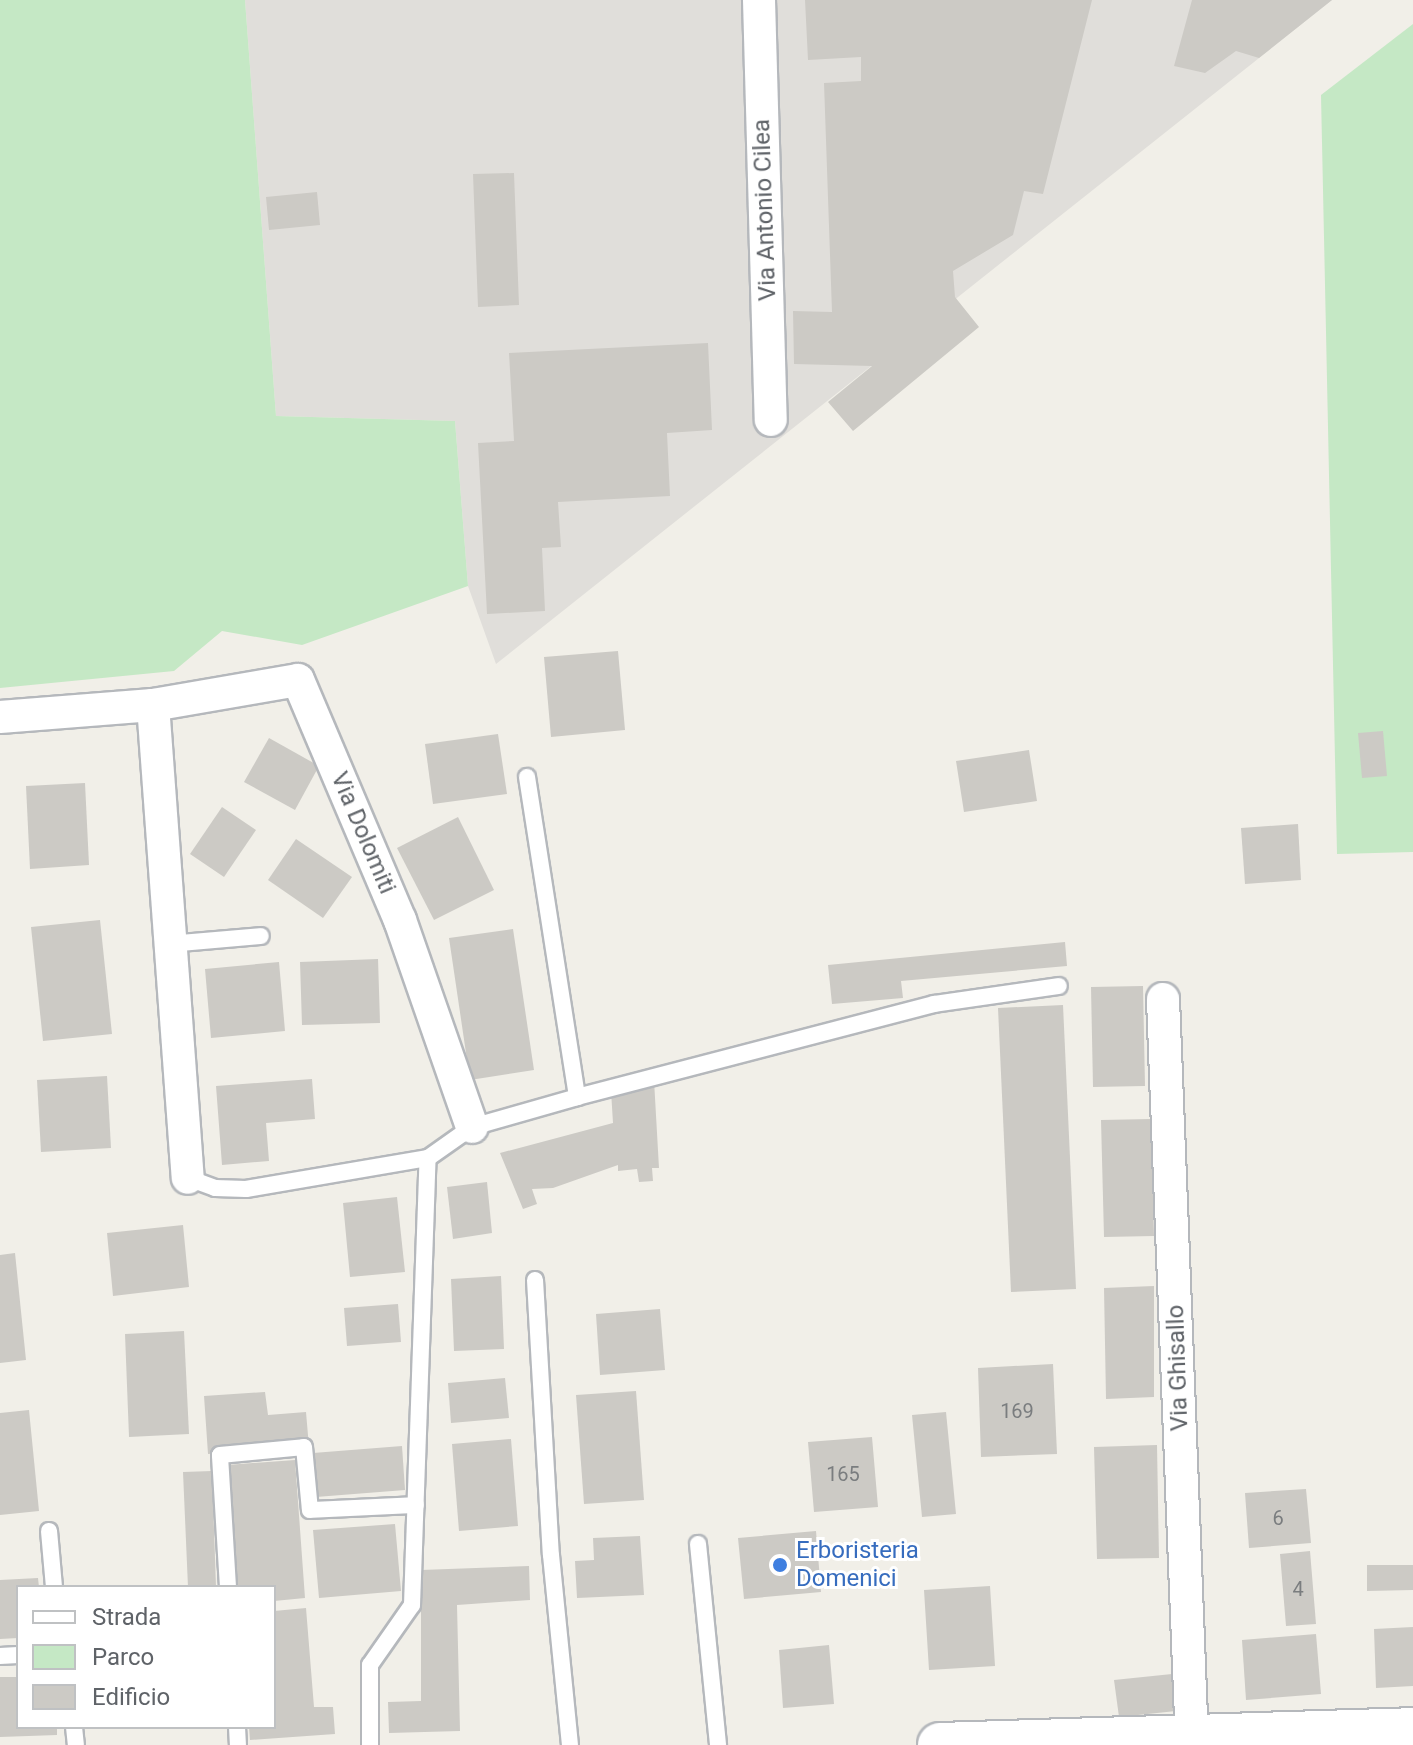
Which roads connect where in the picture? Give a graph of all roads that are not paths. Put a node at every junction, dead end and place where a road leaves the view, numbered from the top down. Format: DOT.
graph roads {
  1 [pos="759,0"];
  2 [pos="771,420"];
  3 [pos="153,705"];
  4 [pos="0,717"];
  5 [pos="527,777"];
  6 [pos="261,936"];
  7 [pos="168,944"];
  8 [pos="1059,986"];
  9 [pos="1163,999"];
  10 [pos="577,1097"];
  11 [pos="472,1127"];
  12 [pos="428,1158"];
  13 [pos="188,1178"];
  14 [pos="535,1280"];
  15 [pos="416,1505"];
  16 [pos="49,1531"];
  17 [pos="698,1544"];
  18 [pos="54,1585"];
  19 [pos="228,1585"];
  20 [pos="1413,1730"];
  21 [pos="1329,1739"];
  22 [pos="1192,1741"];
  23 [pos="1065,1743"];
  24 [pos="370,1745"];
  25 [pos="570,1745"];
  26 [pos="718,1745"];
  27 [pos="940,1745"];
  1 -- 2 [label="street, Via Antonio Cilea"];
  3 -- 4 [label="street, Via Dolomiti"];
  3 -- 7 [label="street"];
  3 -- 11 [label="street, Via Dolomiti"];
  5 -- 10 [label="lane"];
  6 -- 7 [label="lane"];
  7 -- 13 [label="street"];
  8 -- 10 [label="lane"];
  9 -- 22 [label="street, Via Ghisallo"];
  10 -- 11 [label="lane"];
  11 -- 12 [label="lane"];
  12 -- 13 [label="lane"];
  12 -- 15 [label="lane"];
  14 -- 25 [label="lane"];
  15 -- 19 [label="lane"];
  15 -- 24 [label="lane"];
  16 -- 18 [label="lane"];
  17 -- 26 [label="lane"];
  20 -- 21 [label="main road"];
  21 -- 22 [label="main road"];
  22 -- 23 [label="main road"];
  23 -- 27 [label="main road"];
}
